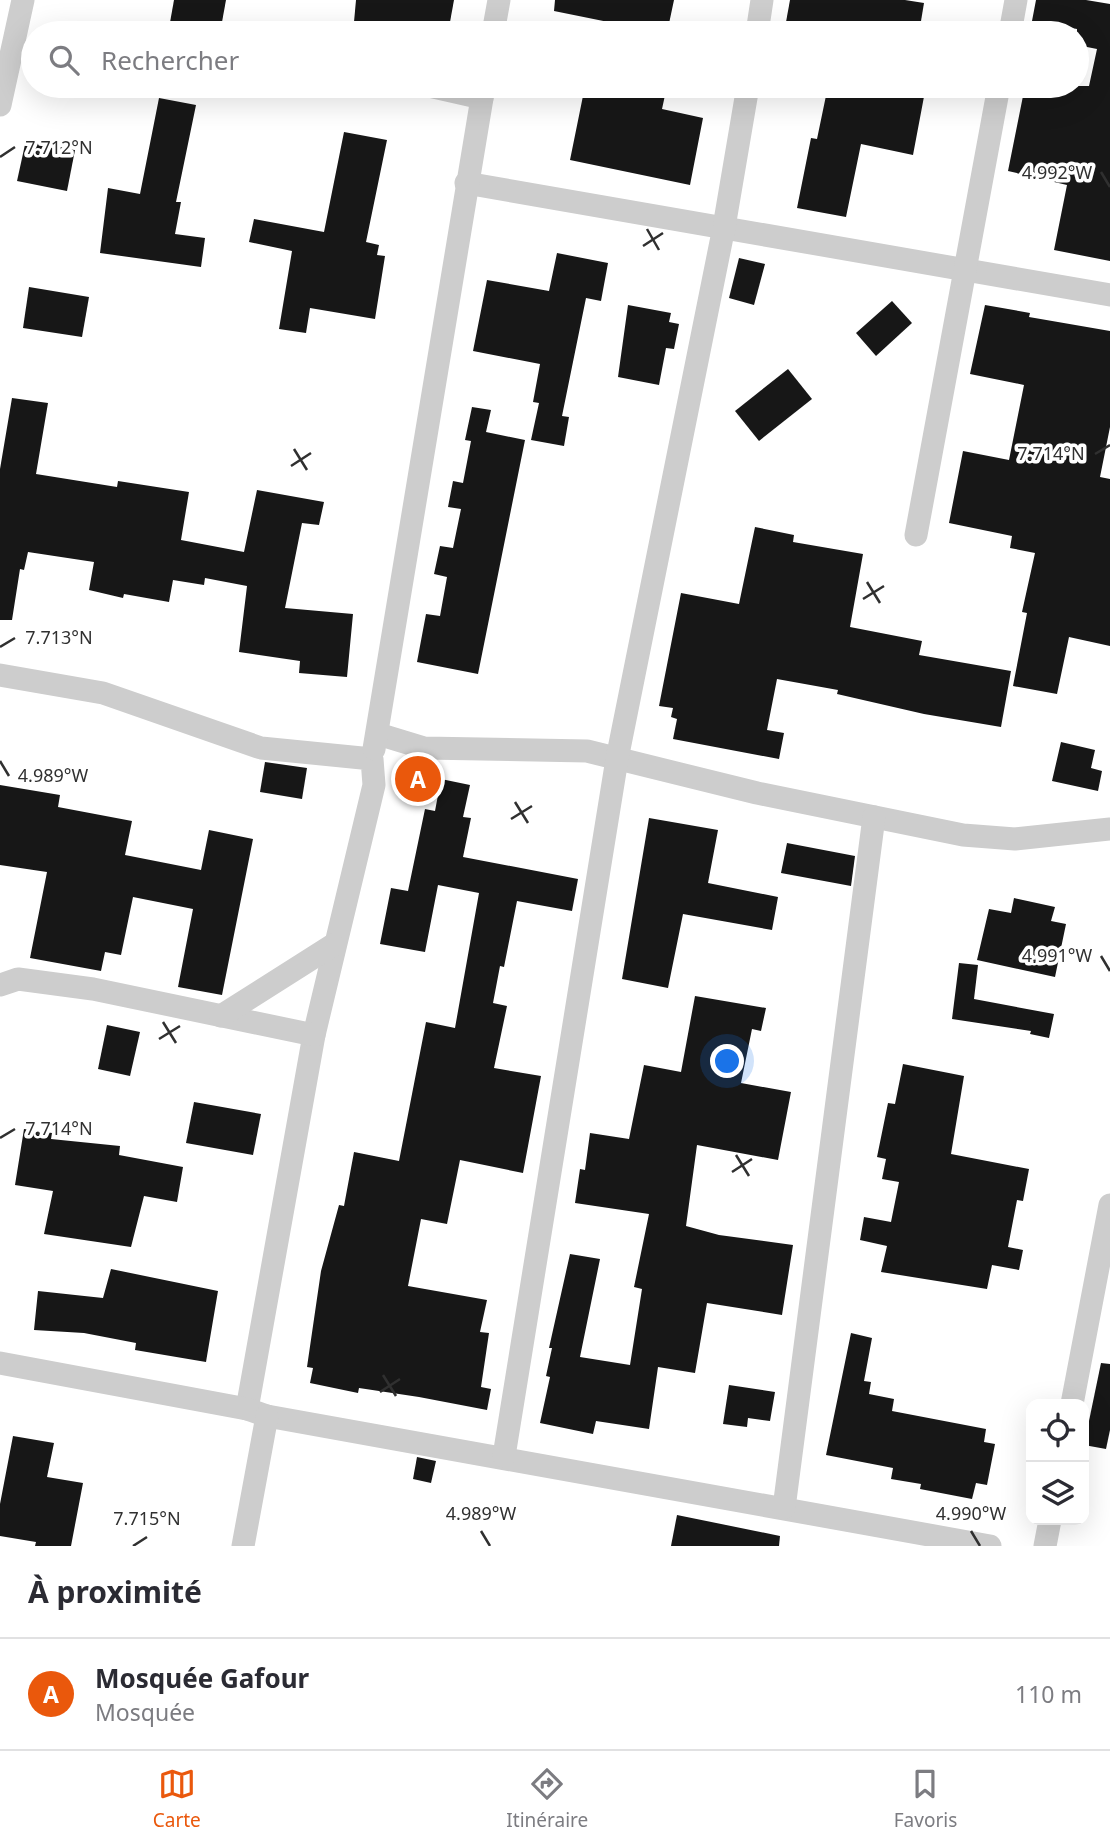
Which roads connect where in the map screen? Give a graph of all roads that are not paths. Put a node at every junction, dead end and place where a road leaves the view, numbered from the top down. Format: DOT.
graph roads {
  1 [pos="23,0"];
  2 [pos="499,0"];
  3 [pos="762,0"];
  4 [pos="1016,0"];
  5 [pos="24,21"];
  6 [pos="495,21"];
  7 [pos="759,21"];
  8 [pos="1012,21"];
  9 [pos="21,47"];
  10 [pos="482,98"];
  11 [pos="746,98"];
  12 [pos="997,98"];
  13 [pos="0,105"];
  14 [pos="466,183"];
  15 [pos="724,228"];
  16 [pos="964,270"];
  17 [pos="1110,295"];
  18 [pos="916,535"];
  19 [pos="0,675"];
  20 [pos="378,734"];
  21 [pos="372,759"];
  22 [pos="617,759"];
  23 [pos="874,817"];
  24 [pos="1110,829"];
  25 [pos="333,945"];
  26 [pos="6,981"];
  27 [pos="221,1016"];
  28 [pos="314,1035"];
  29 [pos="1110,1205"];
  30 [pos="0,1363"];
  31 [pos="1073,1399"];
  32 [pos="257,1412"];
  33 [pos="504,1456"];
  34 [pos="784,1508"];
  35 [pos="1049,1525"];
  36 [pos="243,1546"];
  37 [pos="990,1546"];
  38 [pos="1045,1546"];
  1 -- 5 [label="street"];
  2 -- 6 [label="street"];
  3 -- 7 [label="street"];
  4 -- 8 [label="street"];
  9 -- 13 [label="street"];
  10 -- 14 [label="street"];
  11 -- 15 [label="street"];
  12 -- 16 [label="street"];
  14 -- 15 [label="street"];
  14 -- 20 [label="street"];
  15 -- 16 [label="street"];
  15 -- 22 [label="street"];
  16 -- 17 [label="street"];
  16 -- 18 [label="street"];
  19 -- 21 [label="street"];
  20 -- 21 [label="street"];
  20 -- 22 [label="street"];
  21 -- 25 [label="street"];
  22 -- 23 [label="street"];
  22 -- 33 [label="street"];
  23 -- 24 [label="street"];
  23 -- 34 [label="street"];
  25 -- 27 [label="street"];
  25 -- 28 [label="street"];
  26 -- 27 [label="street"];
  27 -- 28 [label="street"];
  28 -- 32 [label="street"];
  29 -- 31 [label="street"];
  30 -- 32 [label="street"];
  32 -- 33 [label="street"];
  32 -- 36 [label="street"];
  33 -- 34 [label="street"];
  34 -- 37 [label="street"];
  35 -- 38 [label="street"];
}
